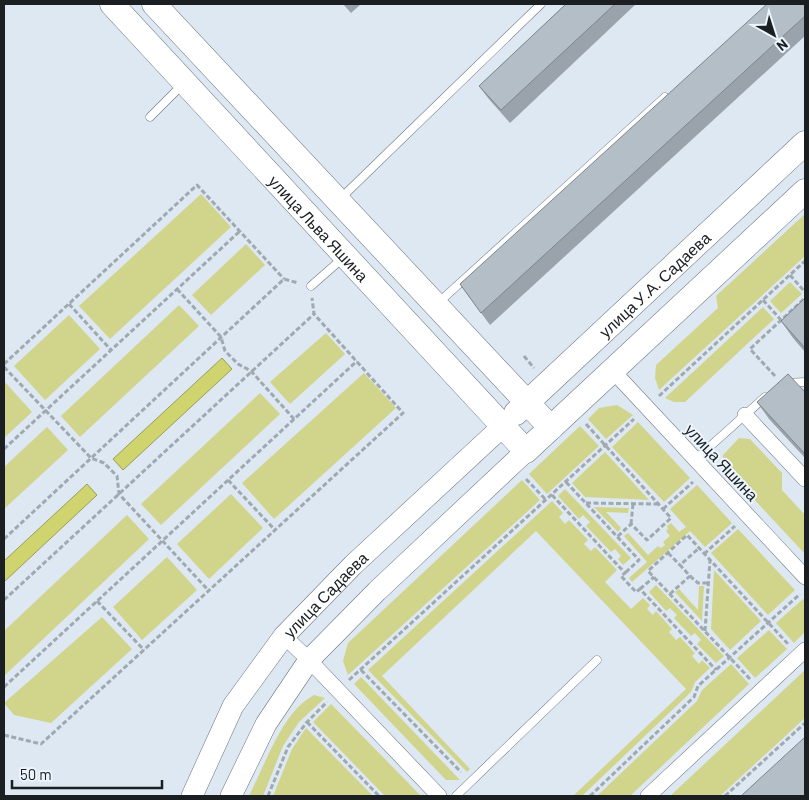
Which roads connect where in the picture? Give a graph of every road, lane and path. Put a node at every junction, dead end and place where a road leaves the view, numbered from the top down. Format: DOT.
graph roads {
  1 [pos="112,4"];
  2 [pos="154,4"];
  3 [pos="541,4"];
  4 [pos="184,83"];
  5 [pos="672,91"];
  6 [pos="150,117"];
  7 [pos="805,143"];
  8 [pos="805,191"];
  9 [pos="338,200"];
  10 [pos="240,231"];
  11 [pos="345,255"];
  12 [pos="805,261"];
  13 [pos="790,275"];
  14 [pos="284,279"];
  15 [pos="312,286"];
  16 [pos="177,289"];
  17 [pos="805,292"];
  18 [pos="805,298"];
  19 [pos="763,300"];
  20 [pos="69,304"];
  21 [pos="436,304"];
  22 [pos="314,314"];
  23 [pos="781,320"];
  24 [pos="221,337"];
  25 [pos="111,350"];
  26 [pos="524,356"];
  27 [pos="357,361"];
  28 [pos="4,365"];
  29 [pos="613,370"];
  30 [pos="251,371"];
  31 [pos="805,382"];
  32 [pos="781,383"];
  33 [pos="549,384"];
  34 [pos="774,389"];
  35 [pos="528,402"];
  36 [pos="647,407"];
  37 [pos="572,409"];
  38 [pos="45,411"];
  39 [pos="745,415"];
  40 [pos="294,419"];
  41 [pos="502,426"];
  42 [pos="551,428"];
  43 [pos="605,446"];
  44 [pos="4,449"];
  45 [pos="526,451"];
  46 [pos="91,458"];
  47 [pos="696,459"];
  48 [pos="805,479"];
  49 [pos="228,480"];
  50 [pos="566,482"];
  51 [pos="693,482"];
  52 [pos="118,494"];
  53 [pos="552,495"];
  54 [pos="585,503"];
  55 [pos="632,504"];
  56 [pos="658,504"];
  57 [pos="663,509"];
  58 [pos="631,524"];
  59 [pos="735,526"];
  60 [pos="275,530"];
  61 [pos="617,537"];
  62 [pos="4,539"];
  63 [pos="162,541"];
  64 [pos="699,548"];
  65 [pos="668,553"];
  66 [pos="704,554"];
  67 [pos="710,560"];
  68 [pos="680,565"];
  69 [pos="625,573"];
  70 [pos="690,576"];
  71 [pos="805,576"];
  72 [pos="654,577"];
  73 [pos="708,583"];
  74 [pos="640,589"];
  75 [pos="209,591"];
  76 [pos="670,594"];
  77 [pos="800,594"];
  78 [pos="4,600"];
  79 [pos="97,601"];
  80 [pos="768,622"];
  81 [pos="705,632"];
  82 [pos="284,636"];
  83 [pos="790,646"];
  84 [pos="144,650"];
  85 [pos="805,650"];
  86 [pos="730,658"];
  87 [pos="309,660"];
  88 [pos="597,660"];
  89 [pos="361,670"];
  90 [pos="716,670"];
  91 [pos="752,682"];
  92 [pos="4,687"];
  93 [pos="338,690"];
  94 [pos="306,722"];
  95 [pos="805,723"];
  96 [pos="4,735"];
  97 [pos="470,782"];
  98 [pos="192,796"];
  99 [pos="231,796"];
  100 [pos="268,796"];
  101 [pos="379,796"];
  102 [pos="439,796"];
  103 [pos="456,796"];
  104 [pos="590,796"];
  105 [pos="648,796"];
  106 [pos="725,796"];
  1 -- 4 [label="main road, улица Льва Яшина"];
  2 -- 9 [label="main road, улица Льва Яшина"];
  3 -- 9 [label="lane"];
  4 -- 6 [label="lane"];
  4 -- 11 [label="main road, улица Льва Яшина"];
  5 -- 21 [label="lane"];
  7 -- 33 [label="main road, улица У.А. Садаева"];
  8 -- 29 [label="main road"];
  9 -- 21 [label="main road, улица Льва Яшина"];
  10 -- 14 [label="path"];
  10 -- 16 [label="path"];
  10 -- 20 [label="path"];
  11 -- 15 [label="lane"];
  11 -- 41 [label="main road, улица Льва Яшина"];
  12 -- 13 [label="path"];
  13 -- 17 [label="path"];
  13 -- 19 [label="path"];
  14 -- 15 [label="path"];
  14 -- 24 [label="path"];
  15 -- 22 [label="path"];
  16 -- 24 [label="path"];
  16 -- 25 [label="path"];
  18 -- 23 [label="path"];
  19 -- 23 [label="path"];
  19 -- 36 [label="path"];
  20 -- 25 [label="path"];
  20 -- 28 [label="path"];
  21 -- 35 [label="main road, улица Льва Яшина"];
  22 -- 27 [label="path"];
  22 -- 30 [label="path"];
  23 -- 32 [label="path"];
  24 -- 30 [label="path"];
  24 -- 46 [label="path"];
  25 -- 38 [label="path"];
  26 -- 33 [label="path"];
  27 -- 40 [label="path"];
  27 -- 60 [label="path"];
  28 -- 38 [label="path"];
  29 -- 36 [label="street, улица Яшина"];
  29 -- 37 [label="main road"];
  30 -- 40 [label="path"];
  30 -- 52 [label="path"];
  31 -- 32 [label="lane"];
  33 -- 35 [label="main road, улица У.А. Садаева"];
  34 -- 39 [label="lane"];
  35 -- 41 [label="main road, улица У.А. Садаева"];
  35 -- 42 [label="main road, улица Льва Яшина"];
  36 -- 43 [label="path"];
  36 -- 47 [label="street, улица Яшина"];
  37 -- 42 [label="main road"];
  37 -- 43 [label="path"];
  38 -- 44 [label="path"];
  38 -- 46 [label="path"];
  39 -- 47 [label="lane"];
  39 -- 48 [label="street"];
  40 -- 49 [label="path"];
  41 -- 45 [label="main road, улица Льва Яшина"];
  41 -- 82 [label="main road, улица Садаева"];
  42 -- 45 [label="main road"];
  43 -- 50 [label="path"];
  43 -- 56 [label="path"];
  45 -- 87 [label="main road, улица Садаева"];
  46 -- 52 [label="path"];
  46 -- 62 [label="path"];
  47 -- 71 [label="street, улица Яшина"];
  49 -- 60 [label="path"];
  49 -- 63 [label="path"];
  50 -- 53 [label="path"];
  50 -- 54 [label="path"];
  51 -- 57 [label="path"];
  52 -- 63 [label="path"];
  52 -- 78 [label="path"];
  53 -- 69 [label="path"];
  53 -- 89 [label="path"];
  54 -- 55 [label="path"];
  54 -- 61 [label="path"];
  55 -- 56 [label="path"];
  55 -- 58 [label="path"];
  56 -- 57 [label="path"];
  57 -- 58 [label="path"];
  58 -- 61 [label="path"];
  59 -- 66 [label="path"];
  60 -- 75 [label="path"];
  61 -- 69 [label="path"];
  63 -- 75 [label="path"];
  63 -- 79 [label="path"];
  64 -- 65 [label="path"];
  64 -- 66 [label="path"];
  64 -- 68 [label="path"];
  65 -- 68 [label="path"];
  65 -- 72 [label="path"];
  66 -- 67 [label="path"];
  67 -- 73 [label="path"];
  67 -- 80 [label="path"];
  68 -- 70 [label="path"];
  69 -- 74 [label="path"];
  70 -- 73 [label="path"];
  70 -- 76 [label="path"];
  72 -- 74 [label="path"];
  72 -- 76 [label="path"];
  73 -- 81 [label="path"];
  74 -- 90 [label="path"];
  75 -- 84 [label="path"];
  76 -- 81 [label="path"];
  77 -- 80 [label="path"];
  79 -- 84 [label="path"];
  79 -- 92 [label="path"];
  80 -- 83 [label="path"];
  80 -- 86 [label="path"];
  81 -- 86 [label="path"];
  82 -- 87 [label="street"];
  82 -- 98 [label="main road, улица Садаева"];
  84 -- 96 [label="path"];
  85 -- 105 [label="street"];
  86 -- 90 [label="path"];
  86 -- 91 [label="path"];
  87 -- 93 [label="street"];
  87 -- 99 [label="main road, улица Садаева"];
  88 -- 97 [label="lane"];
  89 -- 93 [label="path"];
  89 -- 97 [label="path"];
  90 -- 104 [label="path"];
  93 -- 94 [label="path"];
  93 -- 102 [label="street"];
  94 -- 100 [label="path"];
  94 -- 101 [label="path"];
  95 -- 106 [label="path"];
  97 -- 103 [label="lane"];
}
